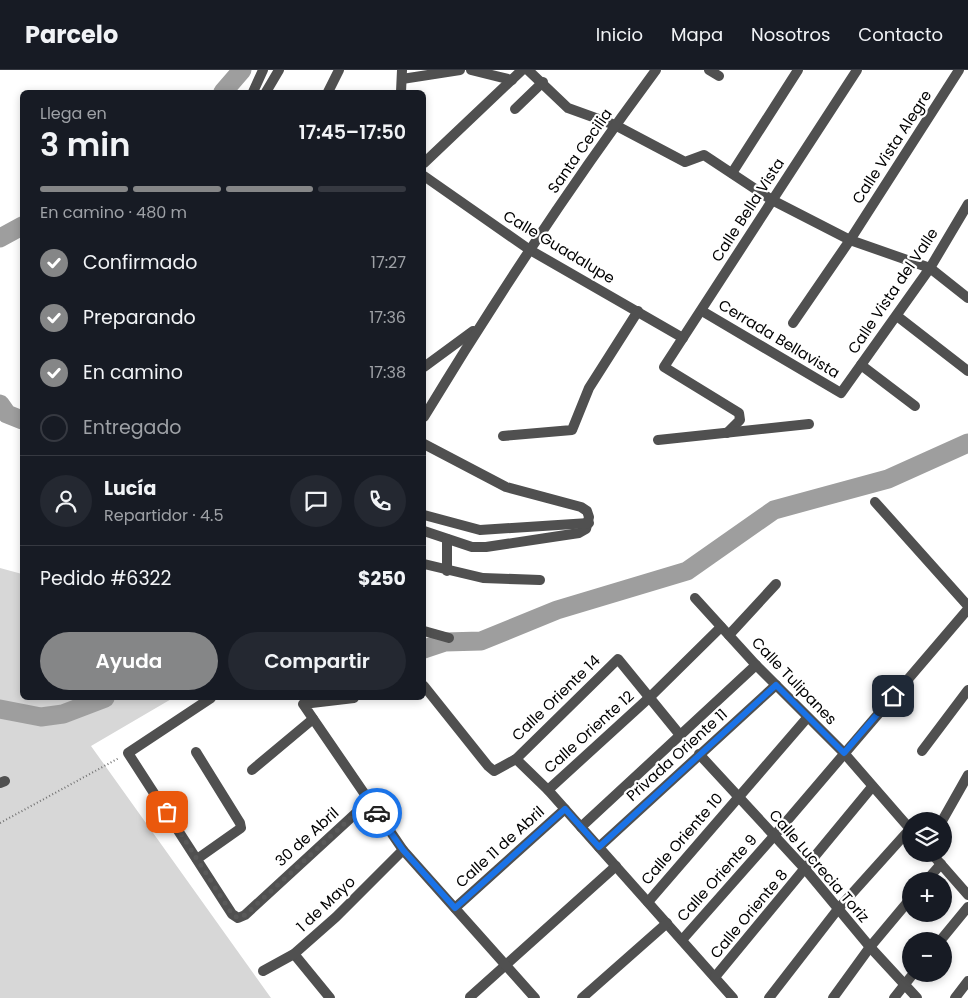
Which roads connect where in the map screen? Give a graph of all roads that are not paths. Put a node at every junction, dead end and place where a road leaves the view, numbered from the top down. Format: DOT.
graph roads {
  1 [pos="263,70"];
  2 [pos="279,70"];
  3 [pos="339,70"];
  4 [pos="460,70"];
  5 [pos="471,70"];
  6 [pos="522,70"];
  7 [pos="528,70"];
  8 [pos="656,70"];
  9 [pos="709,70"];
  10 [pos="798,70"];
  11 [pos="857,70"];
  12 [pos="959,70"];
  13 [pos="402,75"];
  14 [pos="719,76"];
  15 [pos="512,80"];
  16 [pos="543,82"];
  17 [pos="254,90"];
  18 [pos="267,90"];
  19 [pos="329,90"];
  20 [pos="401,90"];
  21 [pos="515,109"];
  22 [pos="615,126"];
  23 [pos="426,161"];
  24 [pos="732,173"];
  25 [pos="426,177"];
  26 [pos="772,200"];
  27 [pos="968,204"];
  28 [pos="850,240"];
  29 [pos="530,250"];
  30 [pos="930,268"];
  31 [pos="968,298"];
  32 [pos="638,311"];
  33 [pos="702,311"];
  34 [pos="897,316"];
  35 [pos="793,323"];
  36 [pos="480,325"];
  37 [pos="683,338"];
  38 [pos="861,365"];
  39 [pos="426,366"];
  40 [pos="968,371"];
  41 [pos="841,393"];
  42 [pos="915,406"];
  43 [pos="426,414"];
  44 [pos="809,424"];
  45 [pos="727,434"];
  46 [pos="503,436"];
  47 [pos="658,440"];
  48 [pos="426,445"];
  49 [pos="875,502"];
  50 [pos="426,516"];
  51 [pos="589,523"];
  52 [pos="426,532"];
  53 [pos="447,539"];
  54 [pos="426,565"];
  55 [pos="447,570"];
  56 [pos="540,580"];
  57 [pos="776,584"];
  58 [pos="695,598"];
  59 [pos="968,608"];
  60 [pos="721,627"];
  61 [pos="426,632"];
  62 [pos="728,635"];
  63 [pos="449,638"];
  64 [pos="756,665"];
  65 [pos="776,685"];
  66 [pos="426,688"];
  67 [pos="968,690"];
  68 [pos="650,697"];
  69 [pos="208,700"];
  70 [pos="337,700"];
  71 [pos="313,718"];
  72 [pos="807,718"];
  73 [pos="680,735"];
  74 [pos="922,750"];
  75 [pos="196,752"];
  76 [pos="844,753"];
  77 [pos="699,754"];
  78 [pos="516,759"];
  79 [pos="252,770"];
  80 [pos="968,775"];
  81 [pos="872,787"];
  82 [pos="548,790"];
  83 [pos="738,796"];
  84 [pos="368,802"];
  85 [pos="565,809"];
  86 [pos="947,812"];
  87 [pos="902,819"];
  88 [pos="581,827"];
  89 [pos="774,836"];
  90 [pos="902,839"];
  91 [pos="599,847"];
  92 [pos="403,850"];
  93 [pos="197,859"];
  94 [pos="941,864"];
  95 [pos="616,866"];
  96 [pos="806,870"];
  97 [pos="934,872"];
  98 [pos="967,891"];
  99 [pos="648,902"];
  100 [pos="968,907"];
  101 [pos="455,908"];
  102 [pos="838,909"];
  103 [pos="902,909"];
  104 [pos="667,923"];
  105 [pos="947,932"];
  106 [pos="682,940"];
  107 [pos="870,947"];
  108 [pos="294,954"];
  109 [pos="506,965"];
  110 [pos="264,971"];
  111 [pos="715,977"];
  112 [pos="968,981"];
  113 [pos="906,982"];
  114 [pos="904,985"];
  115 [pos="730,994"];
  116 [pos="470,997"];
  117 [pos="532,997"];
  118 [pos="330,998"];
  119 [pos="582,998"];
  120 [pos="718,998"];
  121 [pos="769,998"];
  122 [pos="833,998"];
  123 [pos="894,998"];
  124 [pos="917,998"];
  125 [pos="955,998"];
  1 -- 17 [label="street"];
  2 -- 18 [label="street"];
  3 -- 19 [label="street"];
  4 -- 13 [label="street"];
  5 -- 15 [label="street"];
  6 -- 15 [label="street"];
  7 -- 16 [label="street"];
  8 -- 22 [label="street, Santa Cecilia"];
  9 -- 14 [label="street"];
  10 -- 24 [label="street"];
  11 -- 26 [label="street, Calle Bella Vista"];
  12 -- 28 [label="street, Calle Vista Alegre"];
  13 -- 20 [label="street"];
  15 -- 23 [label="street"];
  16 -- 21 [label="street"];
  16 -- 22 [label="street"];
  22 -- 24 [label="street"];
  22 -- 29 [label="street, Santa Cecilia"];
  24 -- 26 [label="street"];
  25 -- 29 [label="street, Calle Guadalupe"];
  26 -- 28 [label="street"];
  26 -- 33 [label="street, Calle Bella Vista"];
  27 -- 30 [label="street, Calle Vista del Valle"];
  28 -- 30 [label="street"];
  28 -- 35 [label="street, Calle Vista Alegre"];
  29 -- 32 [label="street, Calle Guadalupe"];
  29 -- 36 [label="street, Santa Cecilia"];
  30 -- 31 [label="street"];
  30 -- 34 [label="street, Calle Vista del Valle"];
  32 -- 37 [label="street, Calle Guadalupe"];
  32 -- 46 [label="street"];
  33 -- 37 [label="street, Calle Bella Vista"];
  33 -- 41 [label="street, Cerrada Bellavista"];
  34 -- 38 [label="street, Calle Vista del Valle"];
  34 -- 40 [label="street"];
  36 -- 39 [label="street"];
  36 -- 43 [label="street, Santa Cecilia"];
  37 -- 45 [label="street, Calle Bella Vista"];
  38 -- 41 [label="street, Calle Vista del Valle"];
  38 -- 42 [label="street"];
  44 -- 45 [label="street"];
  45 -- 47 [label="street"];
  48 -- 51 [label="street"];
  49 -- 59 [label="street"];
  50 -- 51 [label="street"];
  51 -- 53 [label="street"];
  52 -- 53 [label="street"];
  53 -- 55 [label="street"];
  54 -- 55 [label="street"];
  55 -- 56 [label="street"];
  57 -- 62 [label="street"];
  58 -- 60 [label="street, Calle Tulipanes"];
  59 -- 76 [label="street, Calle Oriente 9"];
  60 -- 62 [label="street, Calle Tulipanes"];
  60 -- 68 [label="street, Calle Oriente 12"];
  61 -- 63 [label="street"];
  62 -- 64 [label="street, Calle Tulipanes"];
  64 -- 65 [label="street, Calle Tulipanes"];
  64 -- 73 [label="street"];
  65 -- 72 [label="street, Calle Tulipanes"];
  65 -- 77 [label="street, Privada Oriente 11"];
  66 -- 78 [label="street, Calle Oriente 14"];
  67 -- 74 [label="street"];
  68 -- 73 [label="street"];
  68 -- 78 [label="street, Calle Oriente 14"];
  68 -- 82 [label="street, Calle Oriente 12"];
  69 -- 93 [label="street"];
  70 -- 71 [label="street"];
  71 -- 79 [label="street"];
  71 -- 84 [label="street"];
  72 -- 76 [label="street, Calle Tulipanes"];
  72 -- 83 [label="street, Calle Oriente 10"];
  73 -- 88 [label="street"];
  75 -- 93 [label="street"];
  76 -- 81 [label="street, Calle Tulipanes"];
  76 -- 89 [label="street, Calle Oriente 9"];
  77 -- 83 [label="street, Calle Lucrecia Toriz"];
  77 -- 91 [label="street, Privada Oriente 11"];
  78 -- 82 [label="street"];
  80 -- 86 [label="street"];
  81 -- 87 [label="street, Calle Tulipanes"];
  81 -- 96 [label="street, Calle Oriente 8"];
  82 -- 85 [label="street"];
  83 -- 89 [label="street, Calle Lucrecia Toriz"];
  83 -- 99 [label="street, Calle Oriente 10"];
  84 -- 92 [label="street"];
  84 -- 93 [label="street, 30 de Abril"];
  85 -- 88 [label="street"];
  85 -- 101 [label="street, Calle 11 de Abril"];
  88 -- 91 [label="street"];
  89 -- 96 [label="street, Calle Lucrecia Toriz"];
  89 -- 106 [label="street, Calle Oriente 9"];
  90 -- 102 [label="street"];
  91 -- 95 [label="street"];
  92 -- 101 [label="street"];
  92 -- 108 [label="street, 1 de Mayo"];
  94 -- 97 [label="street"];
  94 -- 98 [label="street"];
  95 -- 99 [label="street"];
  95 -- 109 [label="street"];
  96 -- 102 [label="street, Calle Lucrecia Toriz"];
  96 -- 111 [label="street, Calle Oriente 8"];
  99 -- 104 [label="street"];
  100 -- 105 [label="street"];
  101 -- 109 [label="street"];
  102 -- 107 [label="street, Calle Lucrecia Toriz"];
  102 -- 121 [label="street"];
  103 -- 107 [label="street"];
  104 -- 106 [label="street"];
  104 -- 119 [label="street"];
  106 -- 111 [label="street"];
  107 -- 114 [label="street, Calle Lucrecia Toriz"];
  107 -- 122 [label="street"];
  108 -- 110 [label="street, 1 de Mayo"];
  108 -- 118 [label="street"];
  109 -- 116 [label="street"];
  109 -- 117 [label="street"];
  111 -- 115 [label="street"];
  112 -- 125 [label="street"];
  113 -- 114 [label="street"];
  114 -- 123 [label="street"];
  114 -- 124 [label="street, Calle Lucrecia Toriz"];
  115 -- 120 [label="street"];
}
